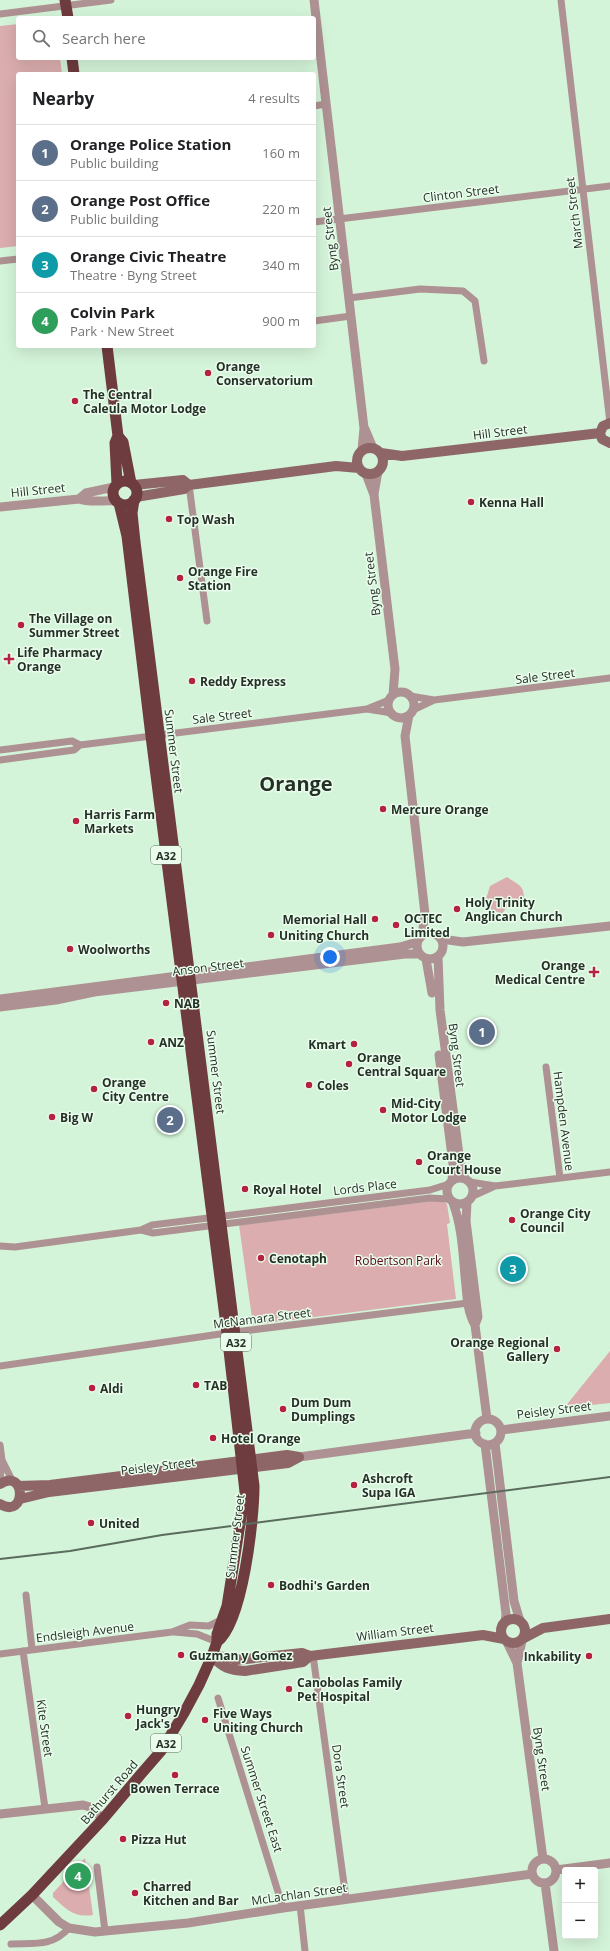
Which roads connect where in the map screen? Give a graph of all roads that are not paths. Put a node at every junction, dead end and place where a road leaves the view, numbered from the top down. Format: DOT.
graph roads {
  1 [pos="111,0"];
  2 [pos="314,0"];
  3 [pos="561,0"];
  4 [pos="66,3"];
  5 [pos="0,14"];
  6 [pos="68,16"];
  7 [pos="316,16"];
  8 [pos="316,17"];
  9 [pos="72,60"];
  10 [pos="74,72"];
  11 [pos="326,104"];
  12 [pos="316,106"];
  13 [pos="610,186"];
  14 [pos="582,189"];
  15 [pos="340,219"];
  16 [pos="316,222"];
  17 [pos="16,259"];
  18 [pos="0,261"];
  19 [pos="349,298"];
  20 [pos="351,316"];
  21 [pos="316,321"];
  22 [pos="107,348"];
  23 [pos="484,361"];
  24 [pos="610,423"];
  25 [pos="364,428"];
  26 [pos="600,433"];
  27 [pos="118,436"];
  28 [pos="610,443"];
  29 [pos="377,450"];
  30 [pos="360,453"];
  31 [pos="402,456"];
  32 [pos="336,466"];
  33 [pos="380,468"];
  34 [pos="363,471"];
  35 [pos="132,484"];
  36 [pos="189,485"];
  37 [pos="116,486"];
  38 [pos="374,496"];
  39 [pos="135,498"];
  40 [pos="79,499"];
  41 [pos="118,502"];
  42 [pos="0,507"];
  43 [pos="207,621"];
  44 [pos="395,669"];
  45 [pos="610,678"];
  46 [pos="407,694"];
  47 [pos="391,697"];
  48 [pos="434,700"];
  49 [pos="367,709"];
  50 [pos="411,712"];
  51 [pos="395,715"];
  52 [pos="155,736"];
  53 [pos="405,736"];
  54 [pos="80,745"];
  55 [pos="0,750"];
  56 [pos="0,760"];
  57 [pos="425,914"];
  58 [pos="610,926"];
  59 [pos="438,937"];
  60 [pos="419,939"];
  61 [pos="463,942"];
  62 [pos="440,954"];
  63 [pos="423,956"];
  64 [pos="186,978"];
  65 [pos="0,999"];
  66 [pos="0,1007"];
  67 [pos="546,1067"];
  68 [pos="610,1172"];
  69 [pos="560,1178"];
  70 [pos="467,1180"];
  71 [pos="450,1182"];
  72 [pos="495,1186"];
  73 [pos="470,1200"];
  74 [pos="451,1201"];
  75 [pos="217,1221"];
  76 [pos="0,1246"];
  77 [pos="15,1247"];
  78 [pos="0,1252"];
  79 [pos="468,1303"];
  80 [pos="477,1311"];
  81 [pos="475,1325"];
  82 [pos="231,1333"];
  83 [pos="0,1366"];
  84 [pos="610,1416"];
  85 [pos="487,1419"];
  86 [pos="501,1430"];
  87 [pos="476,1433"];
  88 [pos="495,1443"];
  89 [pos="485,1444"];
  90 [pos="0,1445"];
  91 [pos="299,1457"];
  92 [pos="2,1460"];
  93 [pos="247,1464"];
  94 [pos="0,1480"];
  95 [pos="0,1484"];
  96 [pos="16,1484"];
  97 [pos="20,1499"];
  98 [pos="0,1504"];
  99 [pos="26,1595"];
  100 [pos="222,1619"];
  101 [pos="610,1619"];
  102 [pos="522,1622"];
  103 [pos="504,1624"];
  104 [pos="543,1628"];
  105 [pos="172,1632"];
  106 [pos="483,1635"];
  107 [pos="523,1639"];
  108 [pos="505,1641"];
  109 [pos="217,1642"];
  110 [pos="32,1649"];
  111 [pos="23,1651"];
  112 [pos="0,1654"];
  113 [pos="212,1656"];
  114 [pos="312,1656"];
  115 [pos="517,1663"];
  116 [pos="218,1698"];
  117 [pos="45,1808"];
  118 [pos="0,1814"];
  119 [pos="103,1819"];
  120 [pos="543,1859"];
  121 [pos="610,1863"];
  122 [pos="97,1867"];
  123 [pos="556,1870"];
  124 [pos="532,1874"];
  125 [pos="546,1883"];
  126 [pos="32,1895"];
  127 [pos="346,1899"];
  128 [pos="300,1906"];
  129 [pos="283,1908"];
  130 [pos="0,1925"];
  131 [pos="69,1928"];
  132 [pos="105,1931"];
  133 [pos="11,1944"];
  134 [pos="305,1951"];
  135 [pos="554,1951"];
  1 -- 4 [label="street"];
  2 -- 7 [label="street, Byng Street"];
  3 -- 14 [label="street, March Street"];
  4 -- 5 [label="street"];
  4 -- 6 [label="highway"];
  8 -- 11 [label="street, Byng Street"];
  9 -- 10 [label="highway"];
  11 -- 12 [label="street"];
  11 -- 15 [label="street, Byng Street"];
  13 -- 14 [label="street, Clinton Street"];
  14 -- 15 [label="street, Clinton Street"];
  14 -- 24 [label="street, March Street"];
  15 -- 16 [label="street, Clinton Street"];
  15 -- 19 [label="street, Byng Street"];
  17 -- 18 [label="street"];
  19 -- 20 [label="street, Byng Street"];
  19 -- 23 [label="street"];
  20 -- 21 [label="street"];
  20 -- 25 [label="street, Byng Street"];
  22 -- 27 [label="highway, A32"];
  24 -- 26 [label="main road"];
  25 -- 29 [label="street, Byng Street"];
  25 -- 30 [label="street, Byng Street"];
  26 -- 28 [label="main road"];
  26 -- 31 [label="main road, Hill Street"];
  27 -- 35 [label="highway, A32"];
  27 -- 37 [label="highway, A32"];
  29 -- 30 [label="main road, Hill Street"];
  29 -- 31 [label="main road, Hill Street"];
  29 -- 33 [label="main road"];
  30 -- 32 [label="main road"];
  30 -- 34 [label="main road"];
  31 -- 33 [label="main road, Hill Street"];
  32 -- 34 [label="main road"];
  32 -- 36 [label="main road"];
  33 -- 34 [label="main road, Hill Street"];
  33 -- 38 [label="street, Byng Street"];
  34 -- 38 [label="street, Byng Street"];
  35 -- 36 [label="main road"];
  35 -- 37 [label="highway"];
  35 -- 39 [label="highway, A32"];
  36 -- 39 [label="main road"];
  36 -- 43 [label="street"];
  37 -- 40 [label="street, Hill Street"];
  37 -- 41 [label="highway, A32"];
  38 -- 44 [label="street, Byng Street"];
  39 -- 41 [label="highway"];
  39 -- 52 [label="highway, Summer Street / A32"];
  40 -- 41 [label="street, Hill Street"];
  40 -- 42 [label="street, Hill Street"];
  41 -- 52 [label="highway, Summer Street / A32"];
  44 -- 46 [label="street, Byng Street"];
  44 -- 47 [label="street, Byng Street"];
  45 -- 48 [label="street, Sale Street"];
  46 -- 47 [label="street"];
  46 -- 48 [label="street, Sale Street"];
  46 -- 50 [label="street"];
  47 -- 49 [label="street, Sale Street"];
  47 -- 51 [label="street"];
  48 -- 50 [label="street, Sale Street"];
  49 -- 51 [label="street, Sale Street"];
  49 -- 52 [label="street, Sale Street"];
  50 -- 51 [label="street"];
  50 -- 53 [label="street"];
  51 -- 53 [label="street"];
  52 -- 54 [label="street, Sale Street"];
  52 -- 64 [label="highway, Summer Street / A32"];
  53 -- 57 [label="street"];
  54 -- 55 [label="street, Sale Street"];
  54 -- 56 [label="street, Sale Street"];
  57 -- 59 [label="street"];
  57 -- 60 [label="street"];
  58 -- 61 [label="street"];
  59 -- 60 [label="street, Anson Street"];
  59 -- 61 [label="street"];
  59 -- 62 [label="street, Byng Street"];
  60 -- 63 [label="street, Byng Street"];
  60 -- 64 [label="street, Anson Street"];
  61 -- 62 [label="street"];
  62 -- 63 [label="street, Anson Street"];
  62 -- 70 [label="street, Byng Street"];
  63 -- 64 [label="street, Anson Street"];
  63 -- 71 [label="street, Byng Street"];
  64 -- 65 [label="street, Anson Street"];
  64 -- 66 [label="street, Anson Street"];
  64 -- 75 [label="highway, Summer Street / A32"];
  67 -- 69 [label="street, Hampden Avenue"];
  68 -- 69 [label="street"];
  69 -- 72 [label="street"];
  70 -- 71 [label="street"];
  70 -- 72 [label="street"];
  70 -- 73 [label="street"];
  71 -- 74 [label="street"];
  71 -- 75 [label="street, Lords Place"];
  72 -- 73 [label="street"];
  73 -- 74 [label="street"];
  73 -- 80 [label="street"];
  74 -- 75 [label="street, Lords Place"];
  74 -- 79 [label="street"];
  75 -- 77 [label="street, Lords Place"];
  75 -- 82 [label="highway, Summer Street / A32"];
  76 -- 77 [label="street, Lords Place"];
  77 -- 78 [label="street, Lords Place"];
  79 -- 80 [label="street"];
  79 -- 81 [label="street"];
  79 -- 82 [label="street, McNamara Street"];
  80 -- 81 [label="street"];
  81 -- 85 [label="street"];
  82 -- 83 [label="street, McNamara Street"];
  82 -- 93 [label="highway, Summer Street / A32"];
  84 -- 86 [label="street, Peisley Street"];
  85 -- 86 [label="street"];
  85 -- 87 [label="street"];
  86 -- 88 [label="street"];
  87 -- 89 [label="street"];
  87 -- 91 [label="street, Peisley Street"];
  88 -- 89 [label="street"];
  88 -- 102 [label="street"];
  89 -- 103 [label="street"];
  90 -- 92 [label="street"];
  91 -- 93 [label="main road, Peisley Street"];
  92 -- 94 [label="street"];
  92 -- 96 [label="street"];
  93 -- 96 [label="main road, Peisley Street"];
  93 -- 97 [label="main road, Peisley Street"];
  93 -- 100 [label="highway, Summer Street / A32"];
  93 -- 109 [label="highway, Summer Street / A32"];
  95 -- 96 [label="main road, Peisley Street"];
  96 -- 97 [label="main road"];
  97 -- 98 [label="main road, Peisley Street"];
  99 -- 110 [label="street"];
  100 -- 105 [label="street, Endsleigh Avenue"];
  100 -- 109 [label="highway, Summer Street / A32"];
  101 -- 104 [label="main road"];
  102 -- 103 [label="main road"];
  102 -- 104 [label="main road"];
  102 -- 107 [label="main road"];
  103 -- 106 [label="main road, William Street"];
  103 -- 108 [label="main road"];
  104 -- 107 [label="main road"];
  105 -- 109 [label="street, Endsleigh Avenue"];
  105 -- 110 [label="street, Endsleigh Avenue"];
  106 -- 108 [label="main road, William Street"];
  106 -- 114 [label="main road, William Street"];
  107 -- 108 [label="main road"];
  107 -- 115 [label="street, Byng Street"];
  108 -- 115 [label="street, Byng Street"];
  109 -- 113 [label="highway, Summer Street / A32"];
  110 -- 111 [label="street, Endsleigh Avenue"];
  111 -- 112 [label="street, Endsleigh Avenue"];
  111 -- 117 [label="street, Kite Street"];
  113 -- 114 [label="main road, William Street"];
  113 -- 119 [label="highway, Bathurst Road / A32"];
  114 -- 127 [label="street, Dora Street"];
  115 -- 120 [label="street, Byng Street"];
  116 -- 129 [label="street, Summer Street East"];
  117 -- 118 [label="street"];
  117 -- 119 [label="street"];
  119 -- 126 [label="highway, Bathurst Road / A32"];
  120 -- 123 [label="street"];
  120 -- 124 [label="street"];
  121 -- 123 [label="street"];
  122 -- 132 [label="street"];
  123 -- 125 [label="street"];
  124 -- 125 [label="street"];
  124 -- 127 [label="street, McLachlan Street"];
  125 -- 135 [label="street"];
  126 -- 130 [label="highway, Bathurst Road / A32"];
  126 -- 131 [label="street, McLachlan Street"];
  127 -- 128 [label="street, McLachlan Street"];
  128 -- 129 [label="street, McLachlan Street"];
  128 -- 134 [label="street"];
  129 -- 132 [label="street, McLachlan Street"];
  131 -- 132 [label="street, McLachlan Street"];
  131 -- 133 [label="street"];
}
